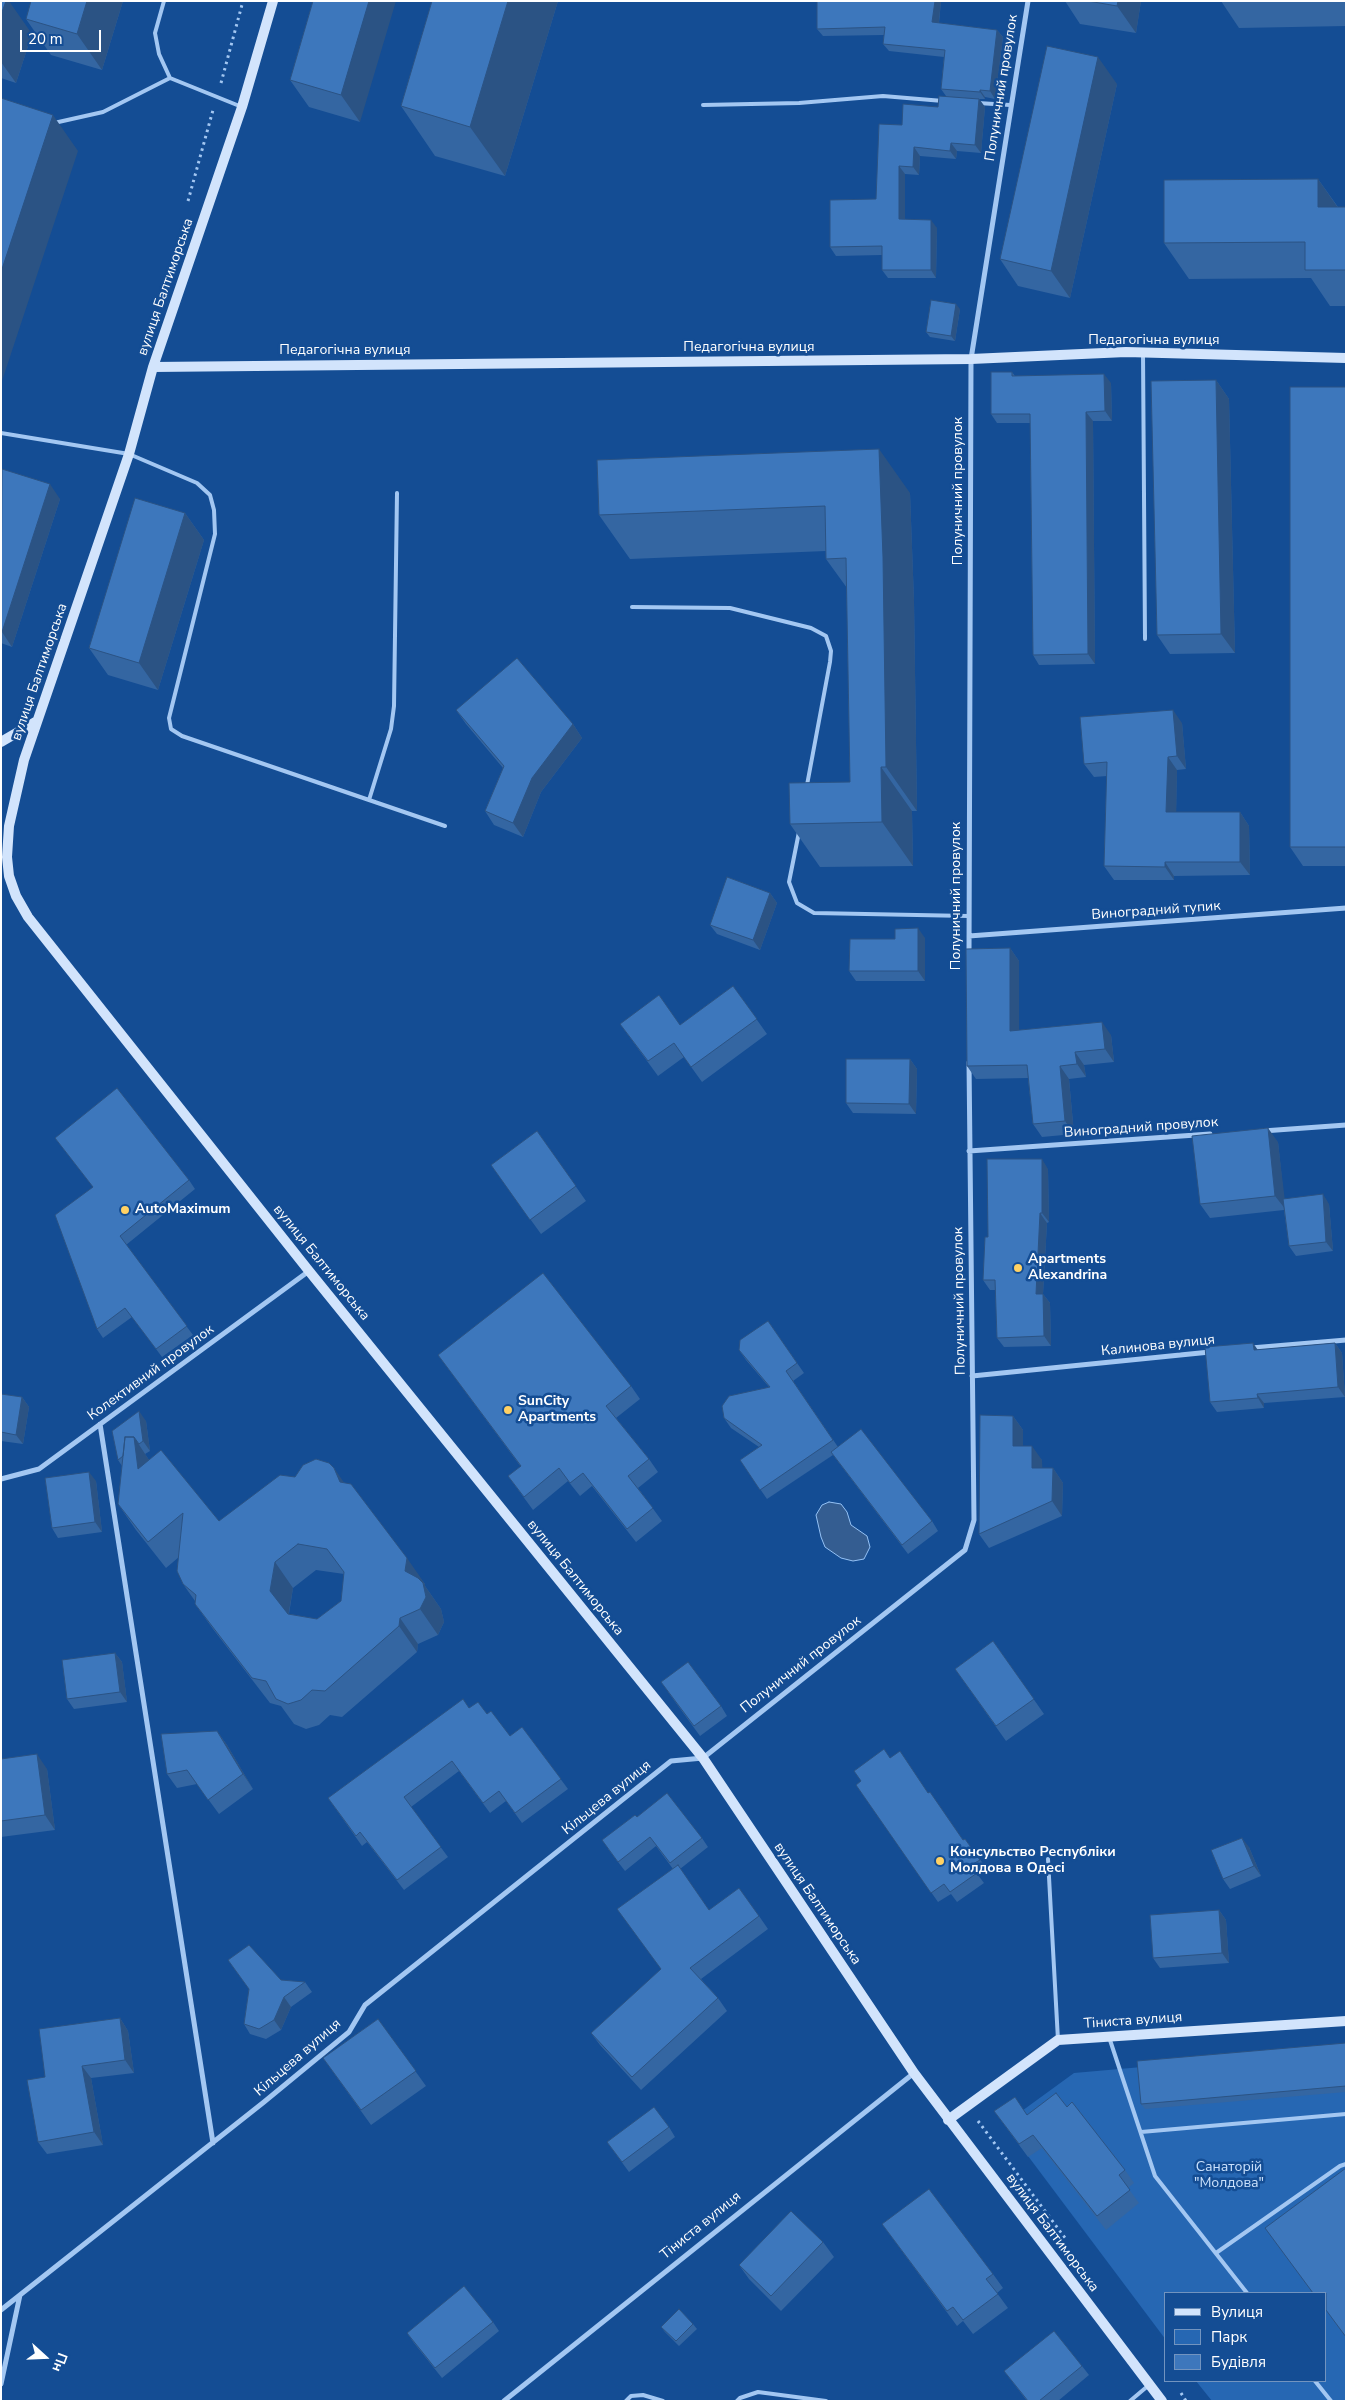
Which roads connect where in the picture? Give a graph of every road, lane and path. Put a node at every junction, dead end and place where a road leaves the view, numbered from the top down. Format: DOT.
graph roads {
  1 [pos="164,1"];
  2 [pos="273,1"];
  3 [pos="1028,1"];
  4 [pos="170,78"];
  5 [pos="952,101"];
  6 [pos="971,103"];
  7 [pos="703,105"];
  8 [pos="1010,106"];
  9 [pos="242,107"];
  10 [pos="48,123"];
  11 [pos="1143,353"];
  12 [pos="1346,358"];
  13 [pos="971,359"];
  14 [pos="153,367"];
  15 [pos="1,433"];
  16 [pos="129,454"];
  17 [pos="397,493"];
  18 [pos="632,607"];
  19 [pos="1145,639"];
  20 [pos="37,721"];
  21 [pos="1,742"];
  22 [pos="807,786"];
  23 [pos="369,800"];
  24 [pos="800,824"];
  25 [pos="446,826"];
  26 [pos="1,840"];
  27 [pos="7,857"];
  28 [pos="1346,908"];
  29 [pos="968,916"];
  30 [pos="968,936"];
  31 [pos="968,965"];
  32 [pos="968,1053"];
  33 [pos="1346,1125"];
  34 [pos="1256,1131"];
  35 [pos="1217,1134"];
  36 [pos="968,1151"];
  37 [pos="309,1271"];
  38 [pos="1346,1340"];
  39 [pos="1244,1348"];
  40 [pos="1215,1351"];
  41 [pos="972,1376"];
  42 [pos="100,1424"];
  43 [pos="1,1479"];
  44 [pos="703,1758"];
  45 [pos="1048,1859"];
  46 [pos="1346,2020"];
  47 [pos="1109,2037"];
  48 [pos="1058,2040"];
  49 [pos="914,2073"];
  50 [pos="1346,2114"];
  51 [pos="948,2120"];
  52 [pos="1141,2132"];
  53 [pos="213,2143"];
  54 [pos="1346,2164"];
  55 [pos="1216,2253"];
  56 [pos="1246,2292"];
  57 [pos="20,2295"];
  58 [pos="1,2310"];
  59 [pos="1316,2382"];
  60 [pos="1,2384"];
  61 [pos="1149,2384"];
  62 [pos="504,2401"];
  63 [pos="626,2401"];
  64 [pos="663,2401"];
  65 [pos="737,2401"];
  66 [pos="826,2401"];
  67 [pos="1130,2401"];
  68 [pos="1162,2401"];
  69 [pos="1331,2401"];
  1 -- 4 [label="lane"];
  2 -- 9 [label="main road, вулиця Балтиморська"];
  3 -- 8 [label="street, Полуничний провулок"];
  4 -- 9 [label="lane"];
  4 -- 10 [label="lane"];
  5 -- 7 [label="lane"];
  6 -- 8 [label="lane"];
  8 -- 13 [label="street, Полуничний провулок"];
  9 -- 14 [label="main road, вулиця Балтиморська"];
  11 -- 12 [label="main road, Педагогічна вулиця"];
  11 -- 13 [label="main road, Педагогічна вулиця"];
  11 -- 19 [label="lane"];
  13 -- 14 [label="main road, Педагогічна вулиця"];
  13 -- 29 [label="street, Полуничний провулок"];
  14 -- 16 [label="main road, вулиця Балтиморська"];
  15 -- 16 [label="lane"];
  16 -- 20 [label="main road, вулиця Балтиморська"];
  16 -- 23 [label="lane"];
  17 -- 23 [label="lane"];
  18 -- 22 [label="lane"];
  20 -- 21 [label="main road"];
  20 -- 27 [label="main road, вулиця Балтиморська"];
  23 -- 25 [label="lane"];
  24 -- 29 [label="lane"];
  26 -- 27 [label="main road"];
  27 -- 37 [label="main road, вулиця Балтиморська"];
  28 -- 30 [label="street, Виноградний тупик"];
  29 -- 30 [label="street, Полуничний провулок"];
  30 -- 31 [label="street, Полуничний провулок"];
  32 -- 36 [label="street, Полуничний провулок"];
  33 -- 34 [label="street"];
  35 -- 36 [label="street, Виноградний провулок"];
  36 -- 41 [label="street, Полуничний провулок"];
  37 -- 42 [label="street, Колективний провулок"];
  37 -- 44 [label="main road, вулиця Балтиморська"];
  38 -- 39 [label="street"];
  40 -- 41 [label="street, Калинова вулиця"];
  41 -- 44 [label="street, Полуничний провулок"];
  42 -- 43 [label="street, Колективний провулок"];
  42 -- 53 [label="street"];
  44 -- 49 [label="main road, вулиця Балтиморська"];
  44 -- 53 [label="street, Кільцева вулиця"];
  45 -- 48 [label="lane"];
  46 -- 47 [label="main road, Тіниста вулиця"];
  47 -- 48 [label="main road, Тіниста вулиця"];
  47 -- 52 [label="lane"];
  48 -- 51 [label="main road"];
  49 -- 51 [label="main road, вулиця Балтиморська"];
  49 -- 62 [label="street, Тіниста вулиця"];
  50 -- 52 [label="lane"];
  51 -- 61 [label="main road, вулиця Балтиморська"];
  52 -- 55 [label="lane"];
  53 -- 57 [label="street, Кільцева вулиця"];
  54 -- 55 [label="lane"];
  55 -- 56 [label="lane"];
  57 -- 58 [label="street, Кільцева вулиця"];
  57 -- 60 [label="street"];
  59 -- 69 [label="lane"];
  61 -- 67 [label="lane"];
  61 -- 68 [label="main road, вулиця Балтиморська"];
  63 -- 64 [label="lane"];
  65 -- 66 [label="lane"];
}
